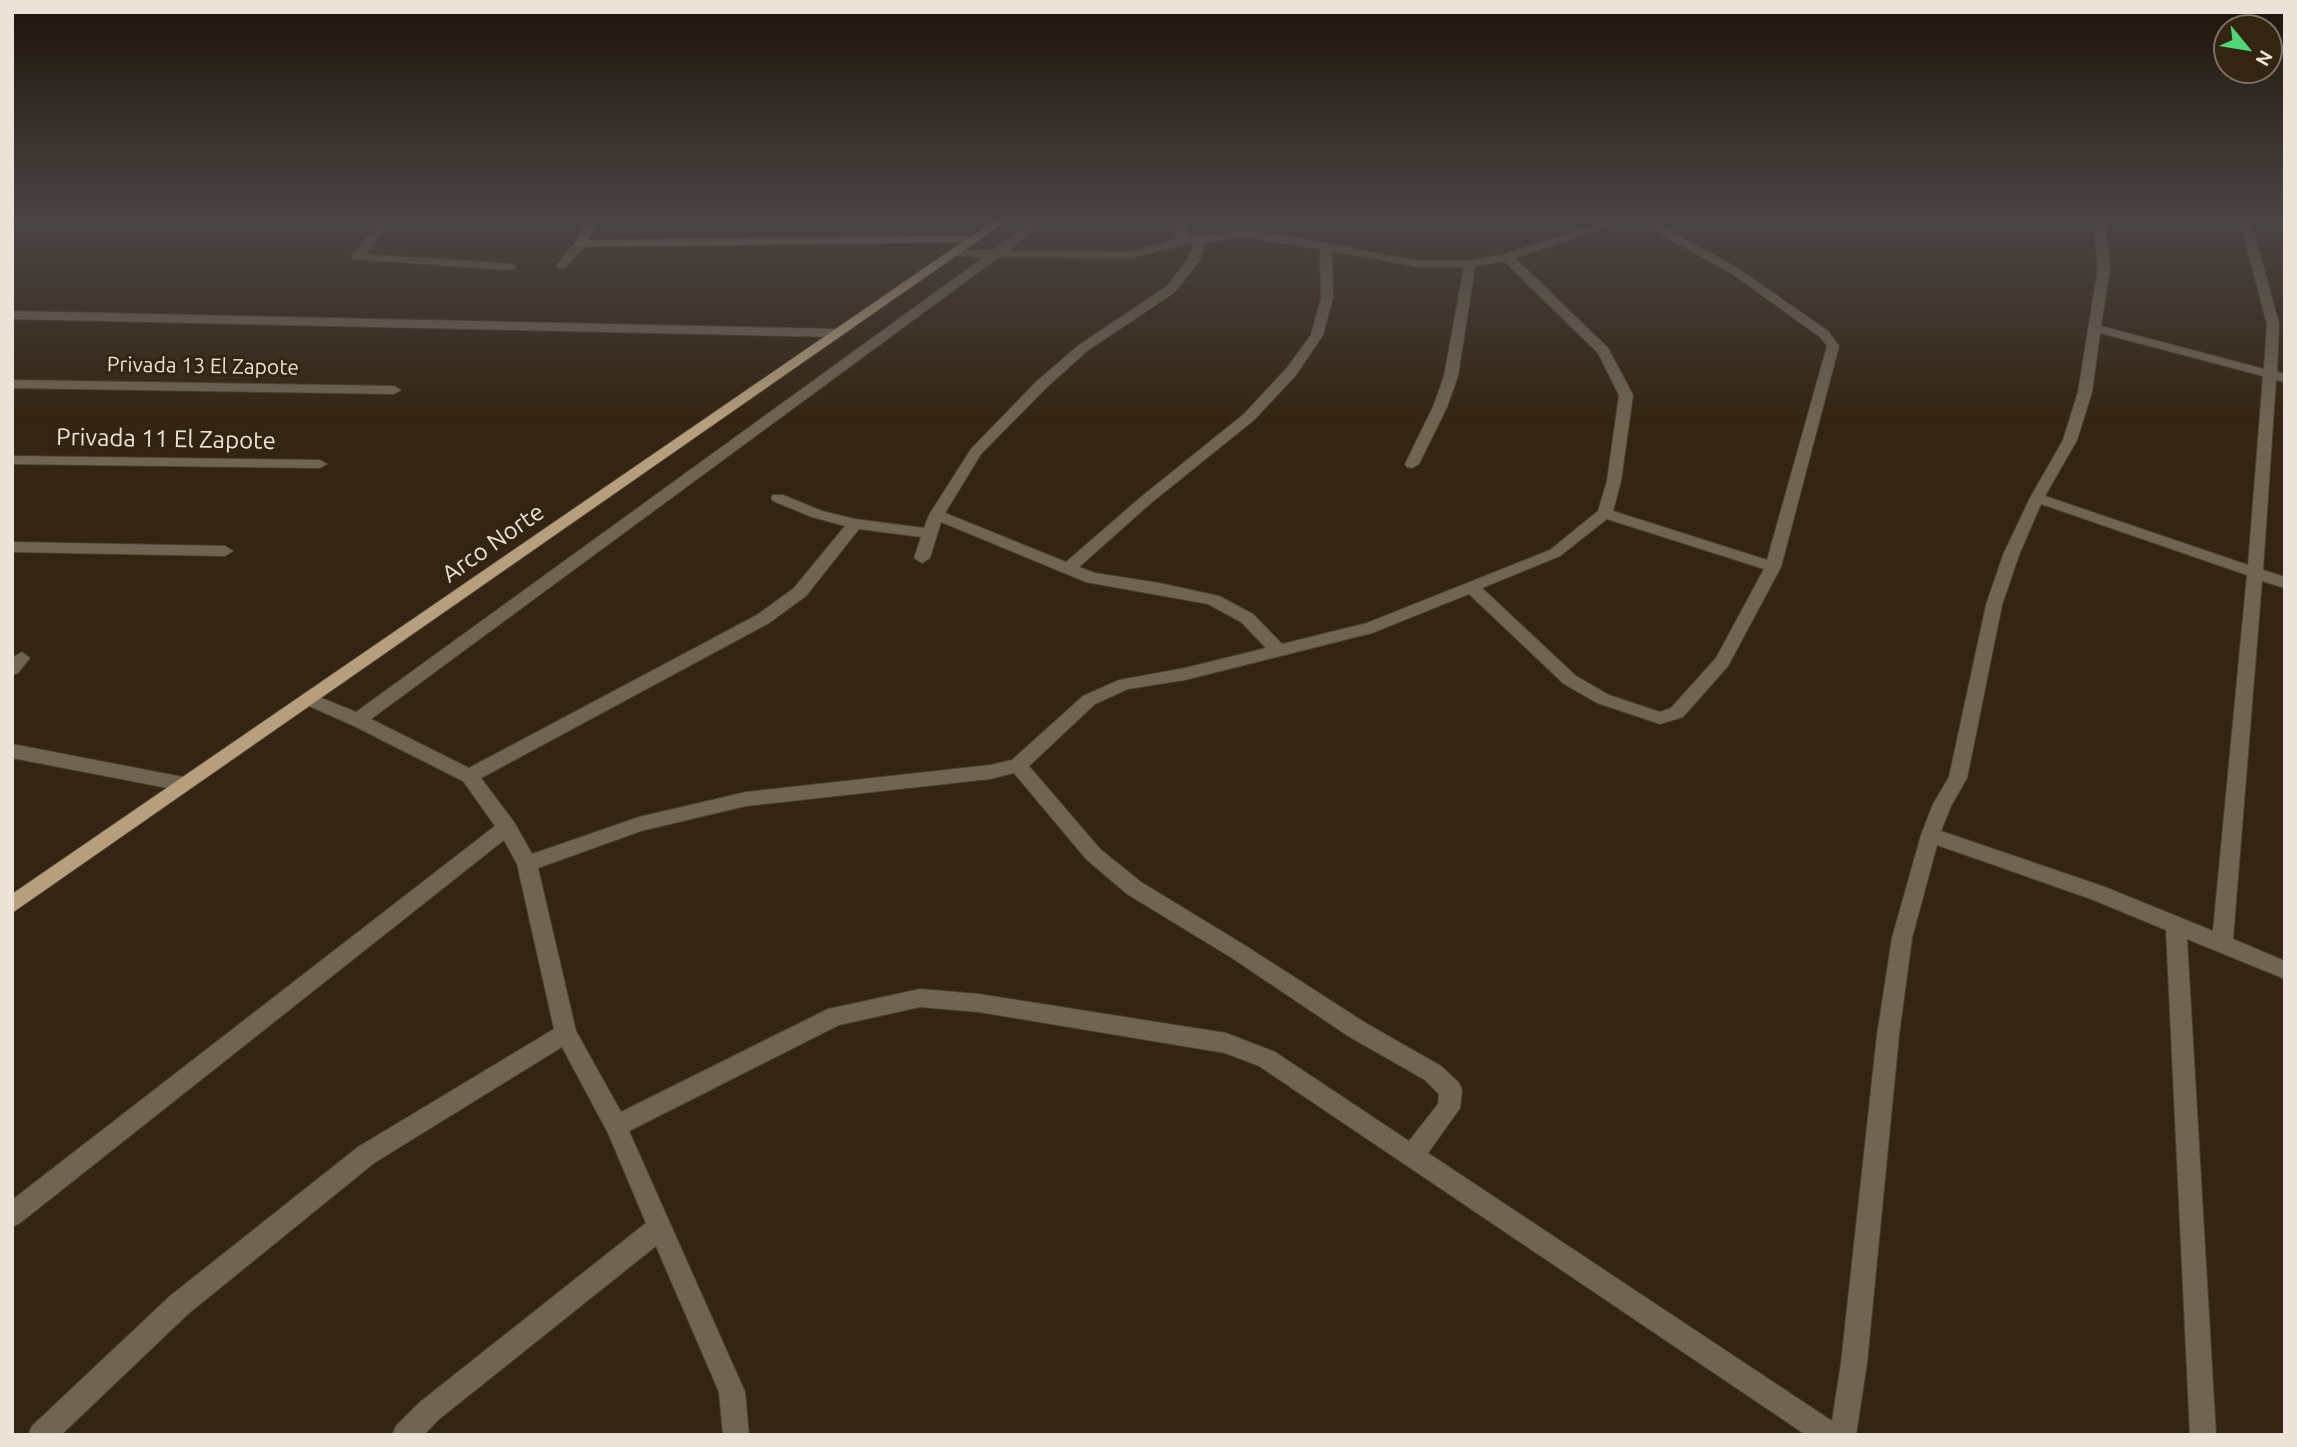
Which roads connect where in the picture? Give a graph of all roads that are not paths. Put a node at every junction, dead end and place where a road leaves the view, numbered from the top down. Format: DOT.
graph roads {
  1 [pos="903,289"];
  2 [pos="947,289"];
  3 [pos="1171,289"];
  4 [pos="1327,289"];
  5 [pos="1466,289"];
  6 [pos="1540,289"];
  7 [pos="1760,289"];
  8 [pos="2101,289"];
  9 [pos="2263,289"];
  10 [pos="12,315"];
  11 [pos="2094,328"];
  12 [pos="836,333"];
  13 [pos="2269,374"];
  14 [pos="2285,378"];
  15 [pos="12,384"];
  16 [pos="394,390"];
  17 [pos="12,460"];
  18 [pos="320,464"];
  19 [pos="1412,464"];
  20 [pos="778,498"];
  21 [pos="2037,498"];
  22 [pos="1605,513"];
  23 [pos="936,515"];
  24 [pos="855,524"];
  25 [pos="930,533"];
  26 [pos="12,547"];
  27 [pos="225,551"];
  28 [pos="922,558"];
  29 [pos="1773,567"];
  30 [pos="1068,568"];
  31 [pos="2254,574"];
  32 [pos="2285,583"];
  33 [pos="1471,587"];
  34 [pos="1279,651"];
  35 [pos="12,657"];
  36 [pos="12,669"];
  37 [pos="307,699"];
  38 [pos="358,720"];
  39 [pos="12,751"];
  40 [pos="1018,765"];
  41 [pos="469,776"];
  42 [pos="183,784"];
  43 [pos="507,827"];
  44 [pos="1930,835"];
  45 [pos="527,864"];
  46 [pos="12,905"];
  47 [pos="2176,926"];
  48 [pos="2222,944"];
  49 [pos="2285,970"];
  50 [pos="566,1033"];
  51 [pos="616,1126"];
  52 [pos="1413,1154"];
  53 [pos="12,1215"];
  54 [pos="660,1227"];
  55 [pos="41,1435"];
  56 [pos="405,1435"];
  57 [pos="736,1435"];
  58 [pos="1830,1435"];
  59 [pos="1843,1435"];
  60 [pos="2203,1435"];
  1 -- 12 [label="main road, Arco Norte"];
  2 -- 38 [label="street"];
  3 -- 23 [label="street"];
  4 -- 30 [label="street"];
  5 -- 19 [label="street"];
  6 -- 22 [label="street"];
  7 -- 29 [label="street"];
  8 -- 11 [label="street"];
  9 -- 13 [label="street"];
  10 -- 12 [label="street"];
  11 -- 13 [label="street"];
  11 -- 21 [label="street"];
  12 -- 37 [label="main road, Arco Norte"];
  13 -- 14 [label="street"];
  13 -- 31 [label="street"];
  15 -- 16 [label="street, Privada 13 El Zapote"];
  17 -- 18 [label="street, Privada 11 El Zapote"];
  20 -- 24 [label="street"];
  21 -- 31 [label="street"];
  21 -- 44 [label="street"];
  22 -- 29 [label="street"];
  22 -- 33 [label="street"];
  23 -- 25 [label="street"];
  23 -- 30 [label="street"];
  24 -- 25 [label="street"];
  24 -- 41 [label="street"];
  25 -- 28 [label="street"];
  26 -- 27 [label="street"];
  29 -- 33 [label="street"];
  30 -- 34 [label="street"];
  31 -- 32 [label="street"];
  31 -- 48 [label="street"];
  33 -- 34 [label="street"];
  34 -- 40 [label="street"];
  35 -- 36 [label="street"];
  37 -- 38 [label="street"];
  37 -- 42 [label="main road, Arco Norte"];
  38 -- 41 [label="street"];
  39 -- 42 [label="street"];
  40 -- 45 [label="street"];
  40 -- 52 [label="street"];
  41 -- 43 [label="street"];
  42 -- 46 [label="main road, Arco Norte"];
  43 -- 45 [label="street"];
  43 -- 53 [label="street"];
  44 -- 47 [label="street"];
  44 -- 59 [label="street"];
  45 -- 50 [label="street"];
  47 -- 48 [label="street"];
  47 -- 60 [label="street"];
  48 -- 49 [label="street"];
  50 -- 51 [label="street"];
  50 -- 55 [label="street"];
  51 -- 52 [label="street"];
  51 -- 54 [label="street"];
  52 -- 58 [label="street"];
  54 -- 56 [label="street"];
  54 -- 57 [label="street"];
}
